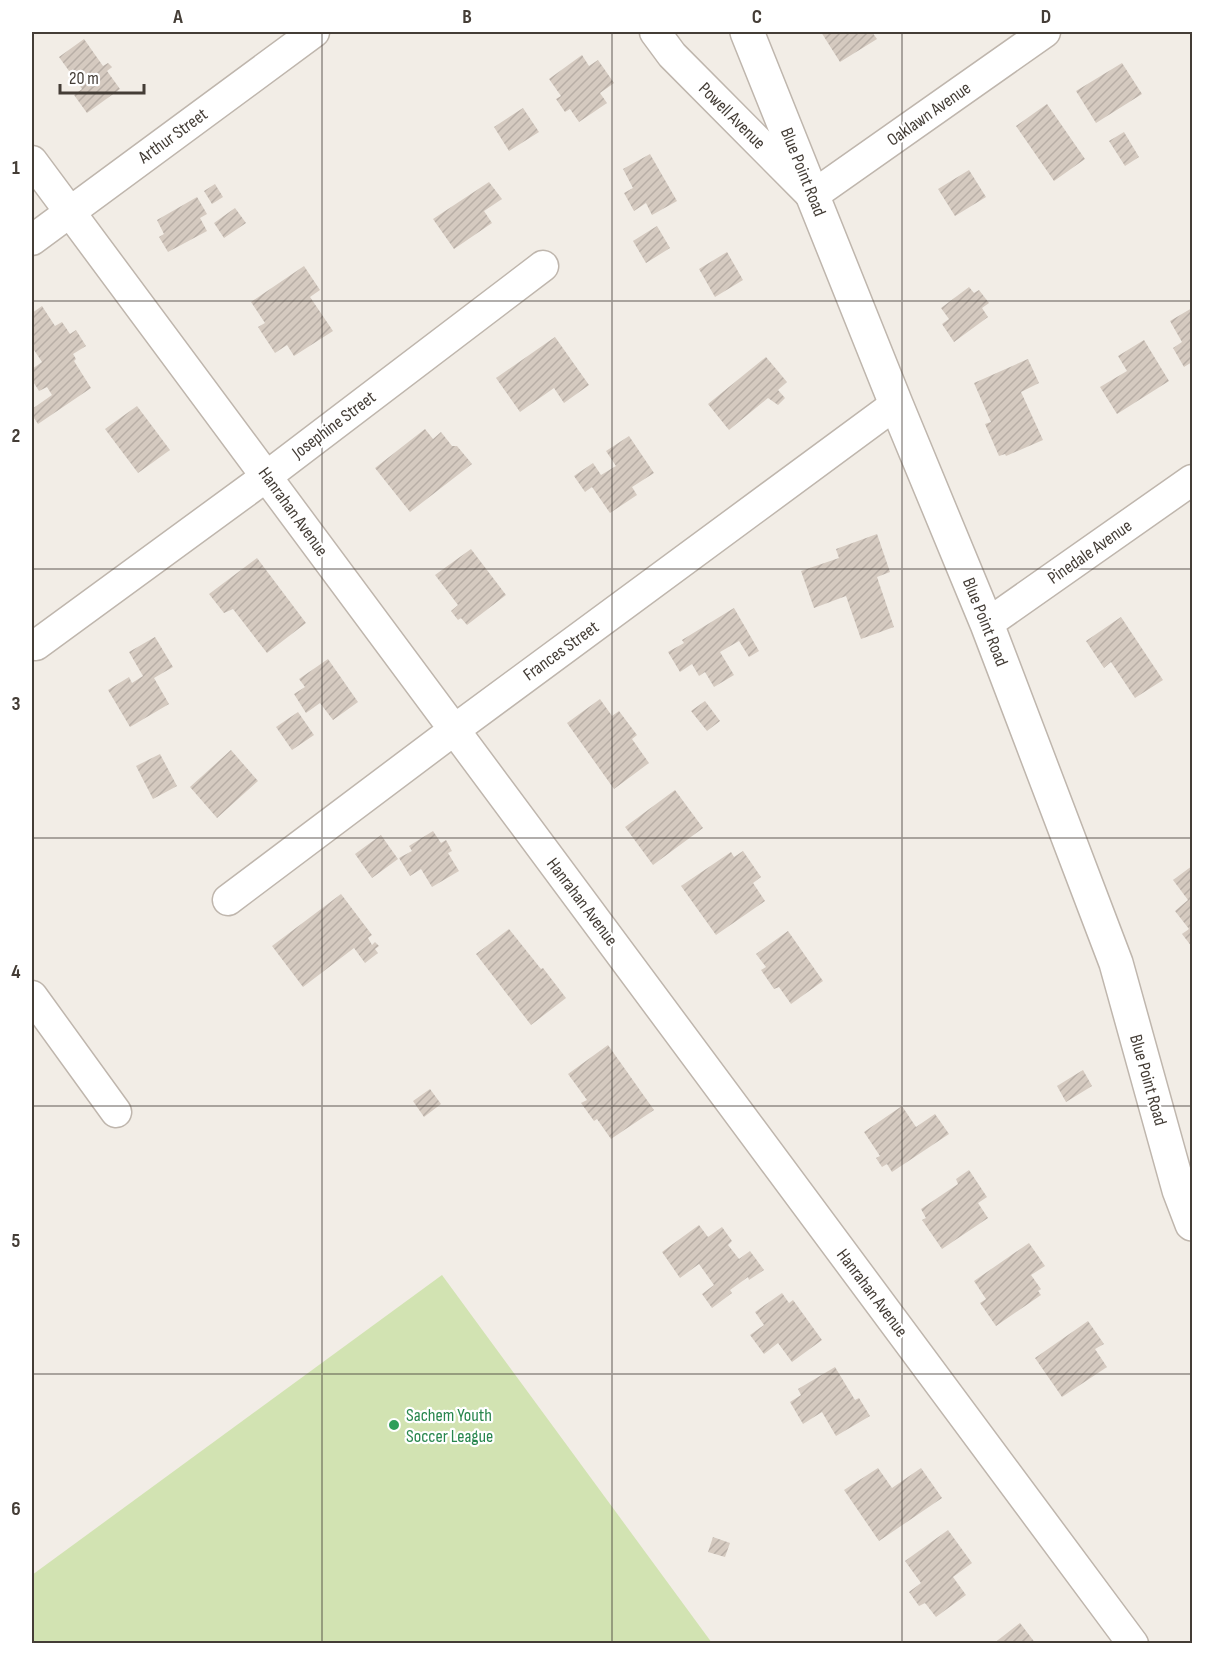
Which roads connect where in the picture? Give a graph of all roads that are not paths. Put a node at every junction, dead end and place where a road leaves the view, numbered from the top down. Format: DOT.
graph roads {
  1 [pos="314,32"];
  2 [pos="655,32"];
  3 [pos="747,32"];
  4 [pos="1045,32"];
  5 [pos="32,161"];
  6 [pos="812,196"];
  7 [pos="70,212"];
  8 [pos="32,240"];
  9 [pos="543,266"];
  10 [pos="896,404"];
  11 [pos="267,476"];
  12 [pos="1192,480"];
  13 [pos="987,624"];
  14 [pos="36,645"];
  15 [pos="454,730"];
  16 [pos="228,900"];
  17 [pos="32,996"];
  18 [pos="116,1112"];
  19 [pos="1186,1185"];
  20 [pos="1192,1224"];
  21 [pos="1132,1644"];
  1 -- 7 [label="street, Arthur Street"];
  2 -- 6 [label="street, Powell Avenue"];
  3 -- 6 [label="street, Blue Point Road"];
  4 -- 6 [label="street, Oaklawn Avenue"];
  5 -- 7 [label="street, Hanrahan Avenue"];
  6 -- 10 [label="street, Blue Point Road"];
  7 -- 8 [label="street, Arthur Street"];
  7 -- 11 [label="street, Hanrahan Avenue"];
  9 -- 11 [label="street, Josephine Street"];
  10 -- 13 [label="street, Blue Point Road"];
  10 -- 15 [label="street, Frances Street"];
  11 -- 14 [label="street, Josephine Street"];
  11 -- 15 [label="street, Hanrahan Avenue"];
  12 -- 13 [label="street, Pinedale Avenue"];
  13 -- 19 [label="street, Blue Point Road"];
  15 -- 16 [label="street, Frances Street"];
  15 -- 21 [label="street, Hanrahan Avenue"];
  17 -- 18 [label="street"];
  19 -- 20 [label="street, Blue Point Road"];
}
